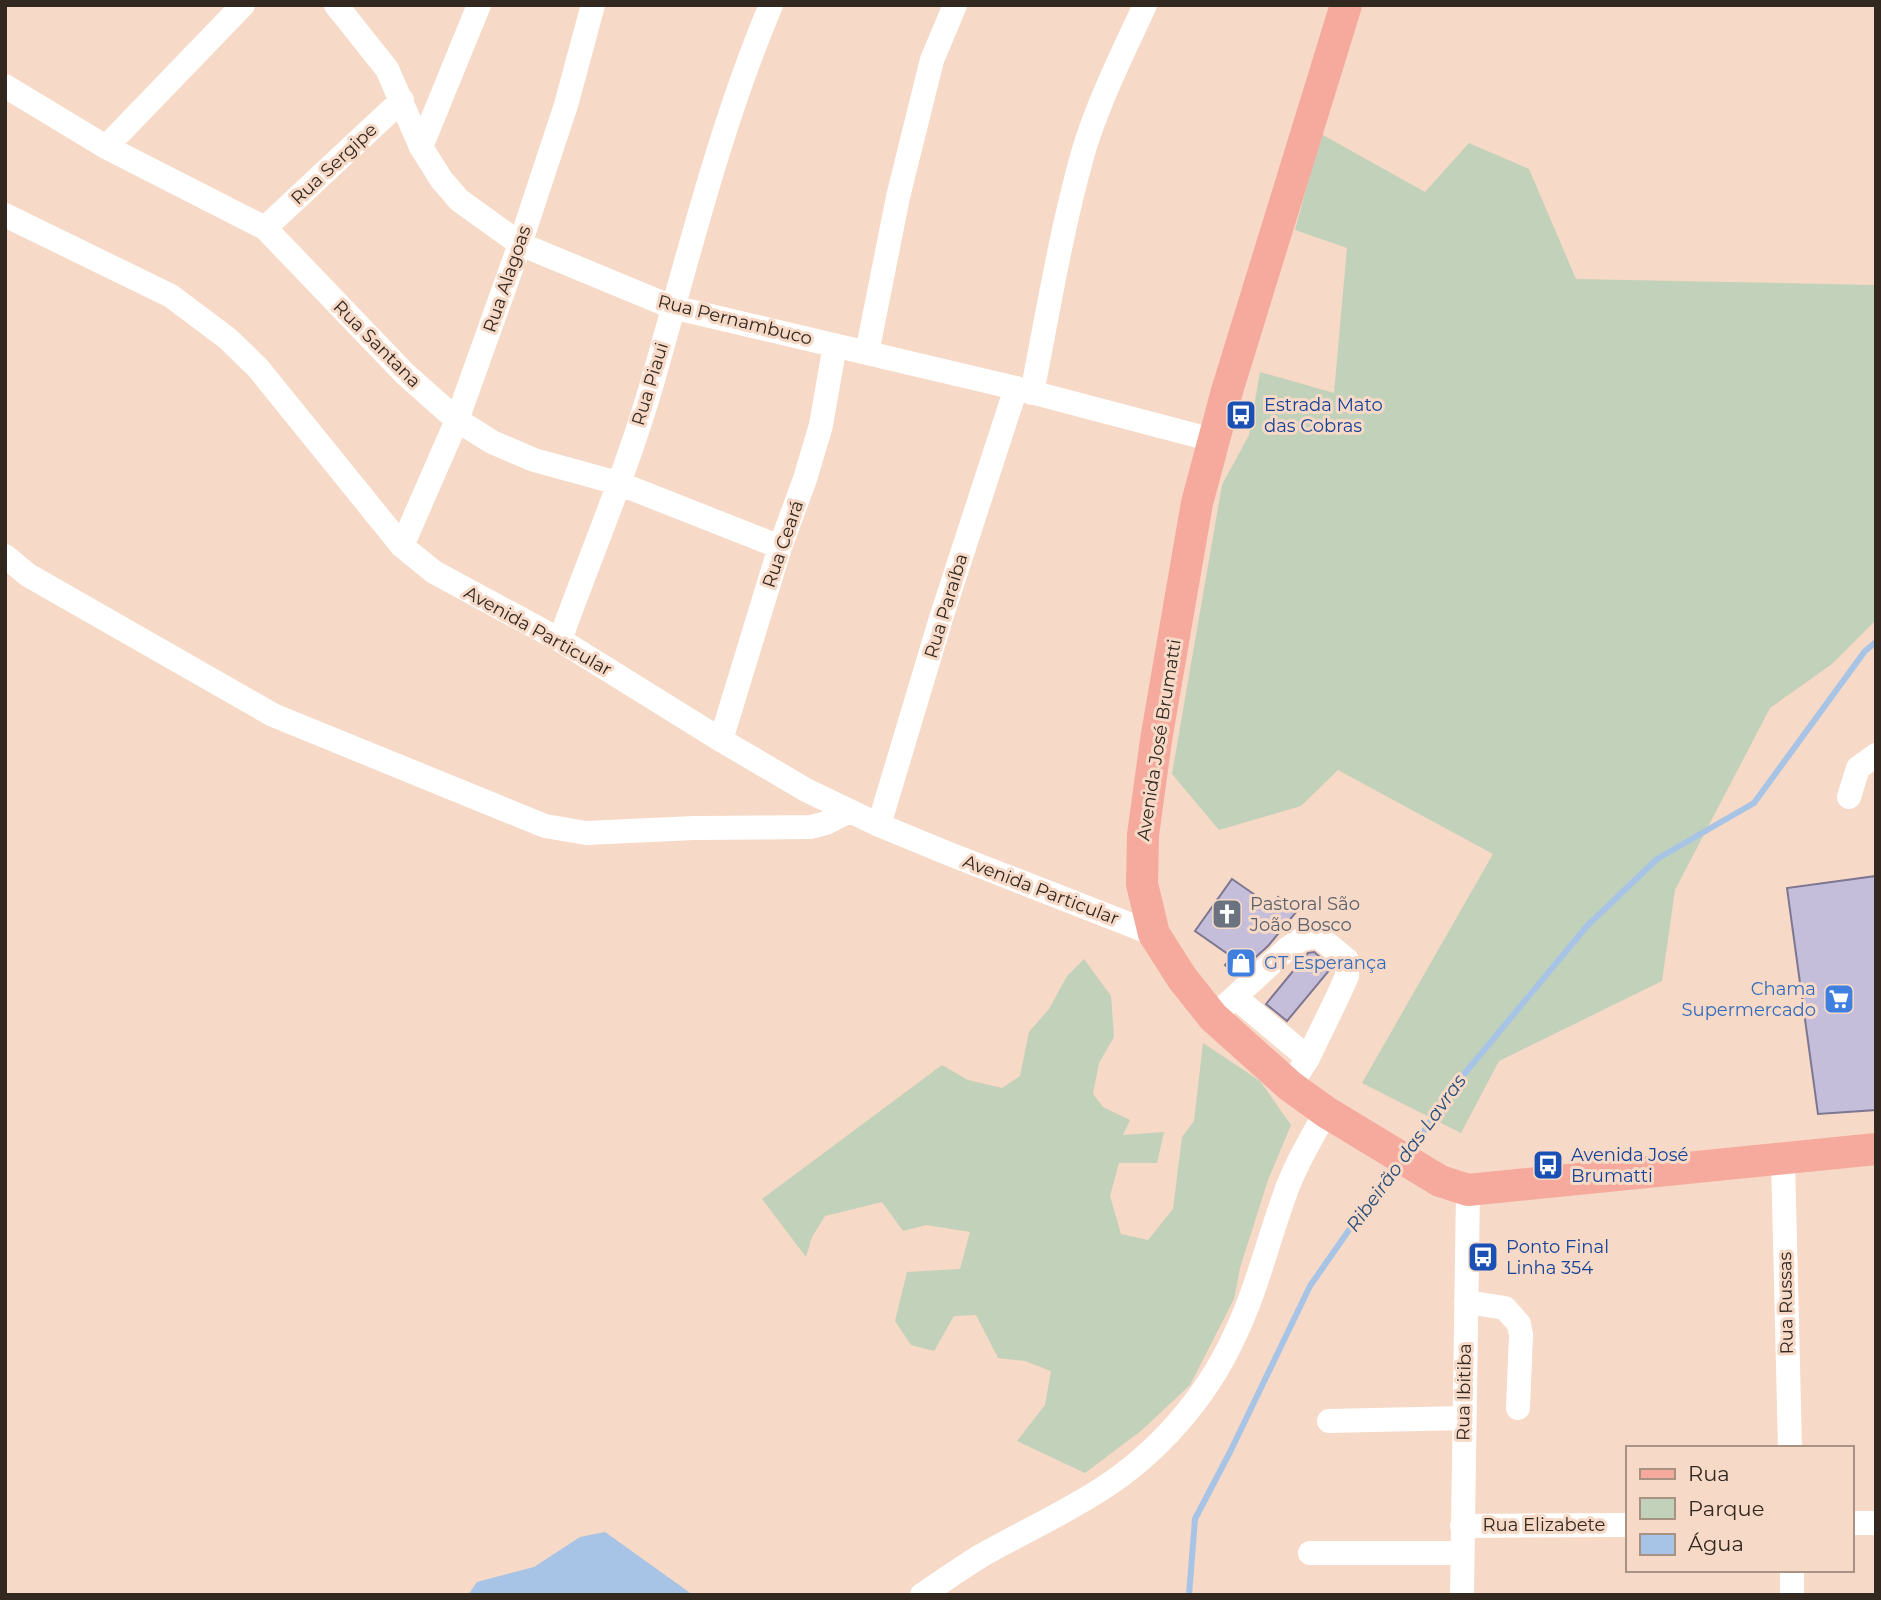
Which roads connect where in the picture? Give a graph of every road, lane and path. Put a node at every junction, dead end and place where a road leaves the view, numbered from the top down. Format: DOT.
graph roads {
  1 [pos="243,5"];
  2 [pos="336,5"];
  3 [pos="480,5"];
  4 [pos="593,5"];
  5 [pos="771,5"];
  6 [pos="955,5"];
  7 [pos="1145,5"];
  8 [pos="1346,5"];
  9 [pos="5,86"];
  10 [pos="402,100"];
  11 [pos="106,147"];
  12 [pos="421,147"];
  13 [pos="5,215"];
  14 [pos="265,228"];
  15 [pos="520,244"];
  16 [pos="672,307"];
  17 [pos="835,345"];
  18 [pos="867,353"];
  19 [pos="1024,390"];
  20 [pos="457,420"];
  21 [pos="1213,440"];
  22 [pos="618,483"];
  23 [pos="402,546"];
  24 [pos="780,547"];
  25 [pos="5,556"];
  26 [pos="559,640"];
  27 [pos="720,740"];
  28 [pos="1876,755"];
  29 [pos="1849,797"];
  30 [pos="849,811"];
  31 [pos="879,825"];
  32 [pos="1154,934"];
  33 [pos="1224,1007"];
  34 [pos="1308,1058"];
  35 [pos="1290,1086"];
  36 [pos="1326,1112"];
  37 [pos="1876,1149"];
  38 [pos="1783,1159"];
  39 [pos="1468,1190"];
  40 [pos="1466,1302"];
  41 [pos="1518,1408"];
  42 [pos="1464,1418"];
  43 [pos="1329,1421"];
  44 [pos="1790,1446"];
  45 [pos="1853,1523"];
  46 [pos="1876,1523"];
  47 [pos="1626,1525"];
  48 [pos="1462,1526"];
  49 [pos="1310,1553"];
  50 [pos="1462,1553"];
  51 [pos="1792,1572"];
  52 [pos="922,1595"];
  53 [pos="1462,1595"];
  54 [pos="1792,1595"];
  1 -- 11 [label="street"];
  2 -- 10 [label="street, Rua Pernambuco"];
  3 -- 12 [label="street"];
  4 -- 15 [label="street, Rua Alagoas"];
  5 -- 16 [label="street, Rua Piaui"];
  6 -- 18 [label="street"];
  7 -- 19 [label="street, Rua Paraíba"];
  8 -- 21 [label="main road"];
  9 -- 11 [label="street, Rua Santana"];
  10 -- 12 [label="street, Rua Pernambuco"];
  10 -- 14 [label="street, Rua Sergipe"];
  11 -- 14 [label="street, Rua Santana"];
  12 -- 15 [label="street, Rua Pernambuco"];
  13 -- 23 [label="street, Avenida Particular"];
  14 -- 20 [label="street, Rua Santana"];
  15 -- 16 [label="street, Rua Pernambuco"];
  15 -- 20 [label="street, Rua Alagoas"];
  16 -- 17 [label="street, Rua Pernambuco"];
  16 -- 22 [label="street, Rua Piaui"];
  17 -- 18 [label="street, Rua Pernambuco"];
  17 -- 24 [label="street, Rua Ceará"];
  18 -- 19 [label="street, Rua Pernambuco"];
  19 -- 21 [label="street, Rua Pernambuco"];
  19 -- 31 [label="street, Rua Paraíba"];
  20 -- 22 [label="street, Rua Santana"];
  20 -- 23 [label="street, Rua Alagoas"];
  21 -- 32 [label="main road, Avenida José Brumatti"];
  22 -- 24 [label="street, Rua Santana"];
  22 -- 26 [label="street, Rua Piaui"];
  23 -- 26 [label="street, Avenida Particular"];
  24 -- 27 [label="street, Rua Ceará"];
  25 -- 30 [label="street"];
  26 -- 27 [label="street, Avenida Particular"];
  27 -- 30 [label="street, Avenida Particular"];
  28 -- 29 [label="street"];
  30 -- 31 [label="street, Avenida Particular"];
  31 -- 32 [label="street, Avenida Particular"];
  32 -- 33 [label="main road, Avenida José Brumatti"];
  33 -- 34 [label="street"];
  33 -- 34 [label="street"];
  33 -- 35 [label="main road, Avenida José Brumatti"];
  34 -- 35 [label="street"];
  35 -- 36 [label="main road, Avenida José Brumatti"];
  36 -- 39 [label="main road, Avenida José Brumatti"];
  36 -- 52 [label="street"];
  37 -- 38 [label="main road, Avenida José Brumatti"];
  38 -- 39 [label="main road, Avenida José Brumatti"];
  38 -- 44 [label="street, Rua Russas"];
  39 -- 40 [label="street, Rua Ibitiba"];
  40 -- 41 [label="street"];
  40 -- 42 [label="street, Rua Ibitiba"];
  42 -- 43 [label="street"];
  42 -- 48 [label="street, Rua Ibitiba"];
  45 -- 46 [label="street"];
  47 -- 48 [label="street, Rua Elizabete"];
  48 -- 50 [label="street, Rua Ibitiba"];
  49 -- 50 [label="street"];
  50 -- 53 [label="street, Rua Ibitiba"];
  51 -- 54 [label="street"];
}
